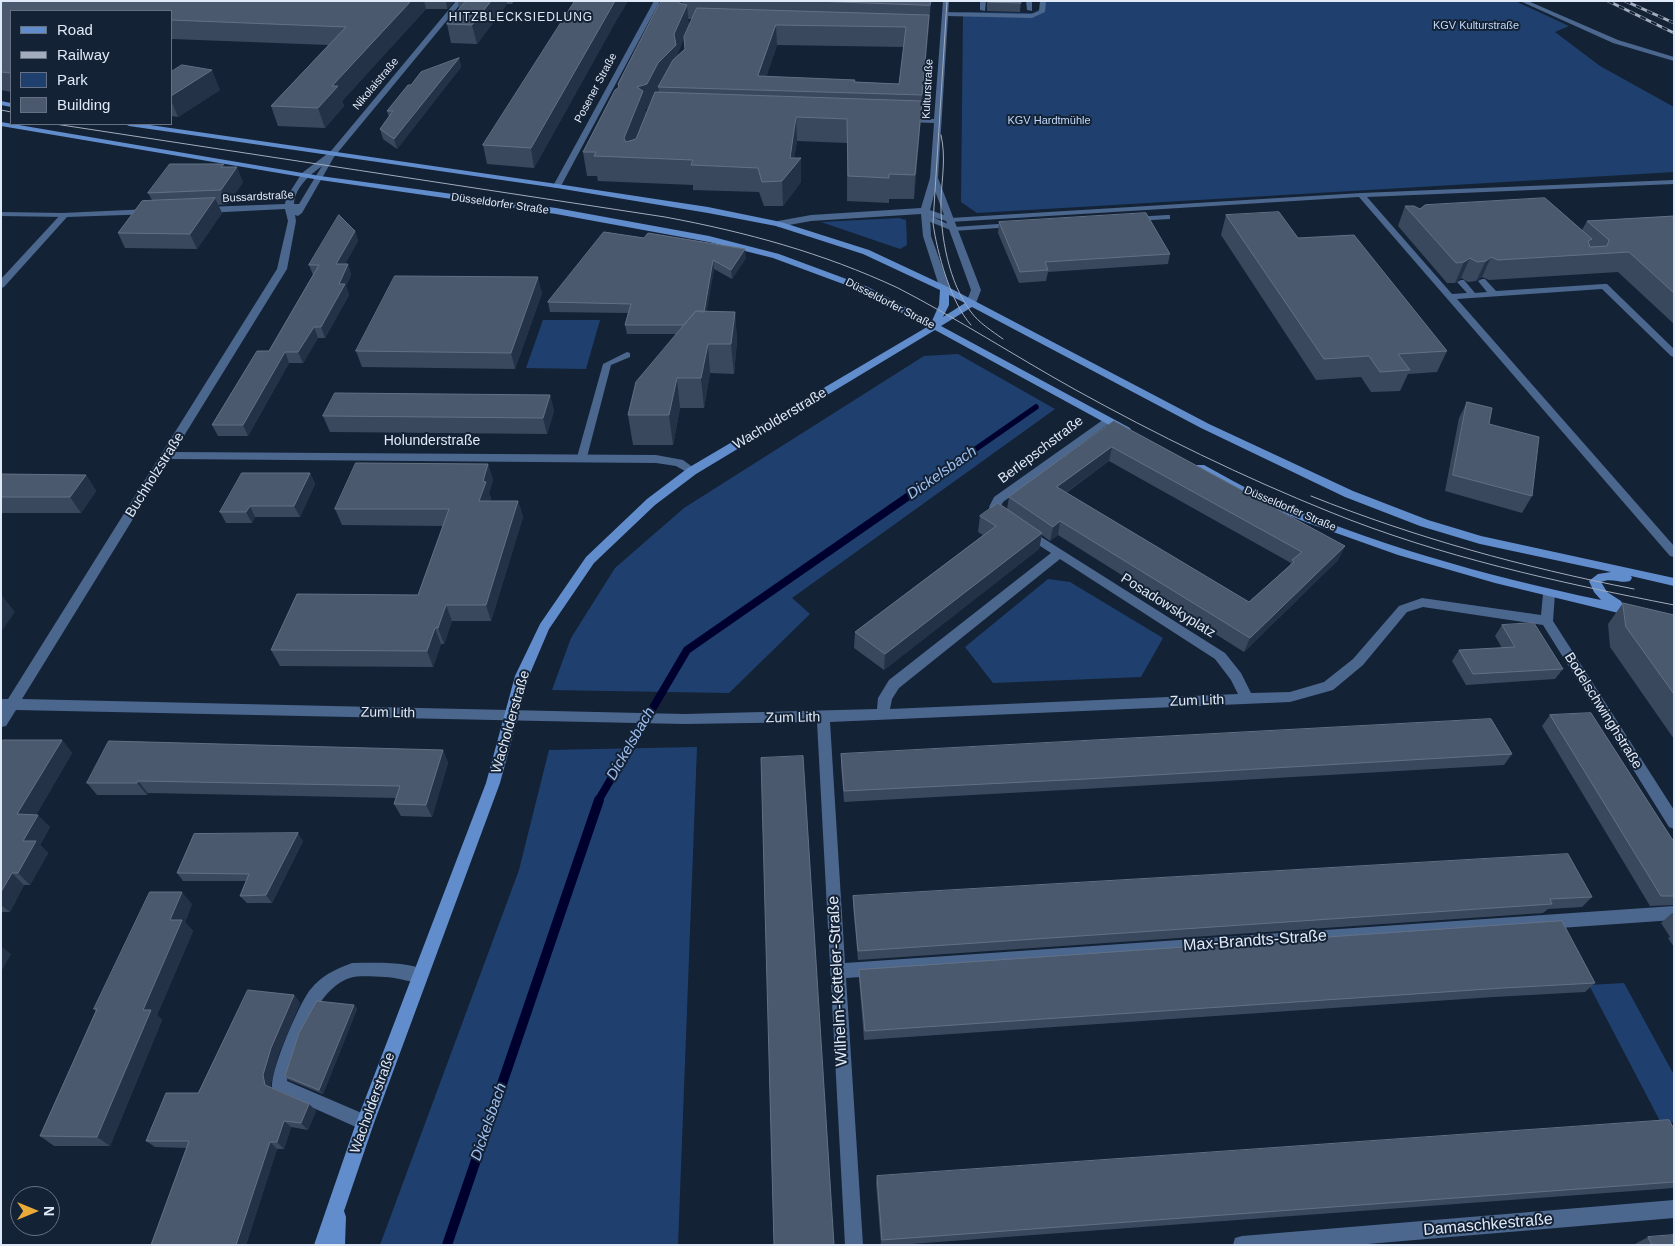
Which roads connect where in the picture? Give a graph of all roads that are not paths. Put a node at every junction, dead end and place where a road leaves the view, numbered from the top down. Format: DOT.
graph roads {
  1 [pos="460,1"];
  2 [pos="656,1"];
  3 [pos="946,1"];
  4 [pos="983,1"];
  5 [pos="1029,1"];
  6 [pos="1043,1"];
  7 [pos="1523,1"];
  8 [pos="983,10"];
  9 [pos="1030,10"];
  10 [pos="945,14"];
  11 [pos="934,31"];
  12 [pos="943,31"];
  13 [pos="1674,59"];
  14 [pos="597,109"];
  15 [pos="607,109"];
  16 [pos="899,120"];
  17 [pos="938,121"];
  18 [pos="1,124"];
  19 [pos="136,125"];
  20 [pos="334,153"];
  21 [pos="305,175"];
  22 [pos="320,178"];
  23 [pos="934,181"];
  24 [pos="1674,182"];
  25 [pos="557,186"];
  26 [pos="1511,189"];
  27 [pos="1361,195"];
  28 [pos="1519,197"];
  29 [pos="302,206"];
  30 [pos="289,207"];
  31 [pos="193,211"];
  32 [pos="164,212"];
  33 [pos="1,214"];
  34 [pos="926,214"];
  35 [pos="65,215"];
  36 [pos="1168,217"];
  37 [pos="1128,219"];
  38 [pos="292,221"];
  39 [pos="778,224"];
  40 [pos="951,224"];
  41 [pos="1021,225"];
  42 [pos="1482,281"];
  43 [pos="1461,282"];
  44 [pos="1,285"];
  45 [pos="945,289"];
  46 [pos="1494,294"];
  47 [pos="1473,296"];
  48 [pos="1450,297"];
  49 [pos="971,303"];
  50 [pos="934,326"];
  51 [pos="1674,354"];
  52 [pos="627,355"];
  53 [pos="1107,420"];
  54 [pos="1134,434"];
  55 [pos="168,454"];
  56 [pos="582,457"];
  57 [pos="1186,461"];
  58 [pos="692,471"];
  59 [pos="995,507"];
  60 [pos="1058,554"];
  61 [pos="1674,554"];
  62 [pos="1669,581"];
  63 [pos="1548,594"];
  64 [pos="1630,611"];
  65 [pos="1648,614"];
  66 [pos="1547,620"];
  67 [pos="1247,698"];
  68 [pos="7,704"];
  69 [pos="883,714"];
  70 [pos="511,715"];
  71 [pos="823,717"];
  72 [pos="1,722"];
  73 [pos="1674,823"];
  74 [pos="1674,913"];
  75 [pos="837,971"];
  76 [pos="420,974"];
  77 [pos="365,1123"];
  78 [pos="338,1202"];
  79 [pos="1674,1210"];
  80 [pos="323,1245"];
  81 [pos="336,1245"];
  82 [pos="854,1245"];
  83 [pos="1242,1245"];
  1 -- 20 [label="street, Nikolaistraße"];
  2 -- 14 [label="street, Posener Straße"];
  3 -- 10 [label="street, Kulturstraße"];
  4 -- 8 [label="lane"];
  5 -- 9 [label="lane"];
  6 -- 10 [label="lane"];
  7 -- 13 [label="lane"];
  10 -- 12 [label="street, Kulturstraße"];
  11 -- 12 [label="street"];
  12 -- 17 [label="street, Kulturstraße"];
  14 -- 15 [label="street"];
  14 -- 25 [label="street, Posener Straße"];
  16 -- 17 [label="street"];
  17 -- 23 [label="street, Kulturstraße"];
  18 -- 21 [label="main road, Düsseldorfer Straße"];
  19 -- 20 [label="main road, Düsseldorfer Straße"];
  20 -- 21 [label="street, Nikolaistraße"];
  20 -- 22 [label="street, Buchholzstraße"];
  20 -- 25 [label="main road, Düsseldorfer Straße"];
  21 -- 22 [label="main road, Düsseldorfer Straße"];
  21 -- 30 [label="street"];
  22 -- 29 [label="street, Buchholzstraße"];
  22 -- 50 [label="main road, Düsseldorfer Straße"];
  23 -- 34 [label="street, Kulturstraße"];
  23 -- 40 [label="street, Kulturstraße"];
  24 -- 26 [label="lane"];
  25 -- 39 [label="main road, Düsseldorfer Straße"];
  26 -- 27 [label="lane"];
  26 -- 28 [label="lane"];
  27 -- 40 [label="lane"];
  27 -- 48 [label="lane"];
  29 -- 30 [label="street, Bussardstraße"];
  29 -- 38 [label="street, Buchholzstraße"];
  30 -- 31 [label="street, Bussardstraße"];
  30 -- 38 [label="street, Buchholzstraße"];
  32 -- 35 [label="street"];
  33 -- 35 [label="lane"];
  34 -- 39 [label="street, Düsseldorfer Straße"];
  34 -- 40 [label="street, Düsseldorfer Straße"];
  34 -- 45 [label="street, Kulturstraße"];
  35 -- 44 [label="street"];
  36 -- 37 [label="lane"];
  38 -- 55 [label="street, Buchholzstraße"];
  39 -- 45 [label="main road, Düsseldorfer Straße"];
  40 -- 41 [label="lane"];
  40 -- 49 [label="street, Kulturstraße"];
  42 -- 46 [label="lane"];
  43 -- 47 [label="lane"];
  45 -- 49 [label="main road, Düsseldorfer Straße"];
  45 -- 50 [label="main road"];
  46 -- 47 [label="lane"];
  46 -- 51 [label="lane"];
  47 -- 48 [label="lane"];
  48 -- 61 [label="lane"];
  49 -- 50 [label="main road, Wacholderstraße"];
  49 -- 62 [label="main road, Düsseldorfer Straße"];
  50 -- 53 [label="main road, Düsseldorfer Straße"];
  50 -- 58 [label="main road, Wacholderstraße"];
  52 -- 56 [label="lane"];
  53 -- 54 [label="main road, Düsseldorfer Straße"];
  53 -- 59 [label="street, Berlepschstraße"];
  55 -- 56 [label="street, Holunderstraße"];
  55 -- 68 [label="street, Buchholzstraße"];
  56 -- 58 [label="street, Holunderstraße"];
  57 -- 63 [label="main road, Düsseldorfer Straße"];
  58 -- 70 [label="main road, Wacholderstraße"];
  59 -- 60 [label="street, Posadowskyplatz"];
  60 -- 67 [label="street, Posadowskyplatz"];
  60 -- 69 [label="street"];
  62 -- 64 [label="main road"];
  63 -- 64 [label="main road, Düsseldorfer Straße"];
  63 -- 66 [label="street"];
  64 -- 65 [label="main road, Düsseldorfer Straße"];
  66 -- 67 [label="street, Zum Lith"];
  66 -- 73 [label="street, Bodelschwinghstraße"];
  67 -- 69 [label="street, Zum Lith"];
  68 -- 70 [label="street, Zum Lith"];
  68 -- 72 [label="street, Buchholzstraße"];
  69 -- 71 [label="street, Zum Lith"];
  70 -- 71 [label="street, Zum Lith"];
  70 -- 76 [label="main road, Wacholderstraße"];
  71 -- 75 [label="street, Wilhelm-Ketteler-Straße"];
  74 -- 75 [label="street, Max-Brandts-Straße"];
  75 -- 82 [label="street, Wilhelm-Ketteler-Straße"];
  76 -- 77 [label="main road, Wacholderstraße"];
  76 -- 77 [label="lane"];
  77 -- 78 [label="main road, Wacholderstraße"];
  78 -- 80 [label="main road, Wacholderstraße"];
  78 -- 81 [label="main road, Wacholderstraße"];
  79 -- 83 [label="street, Damaschkestraße"];
}
